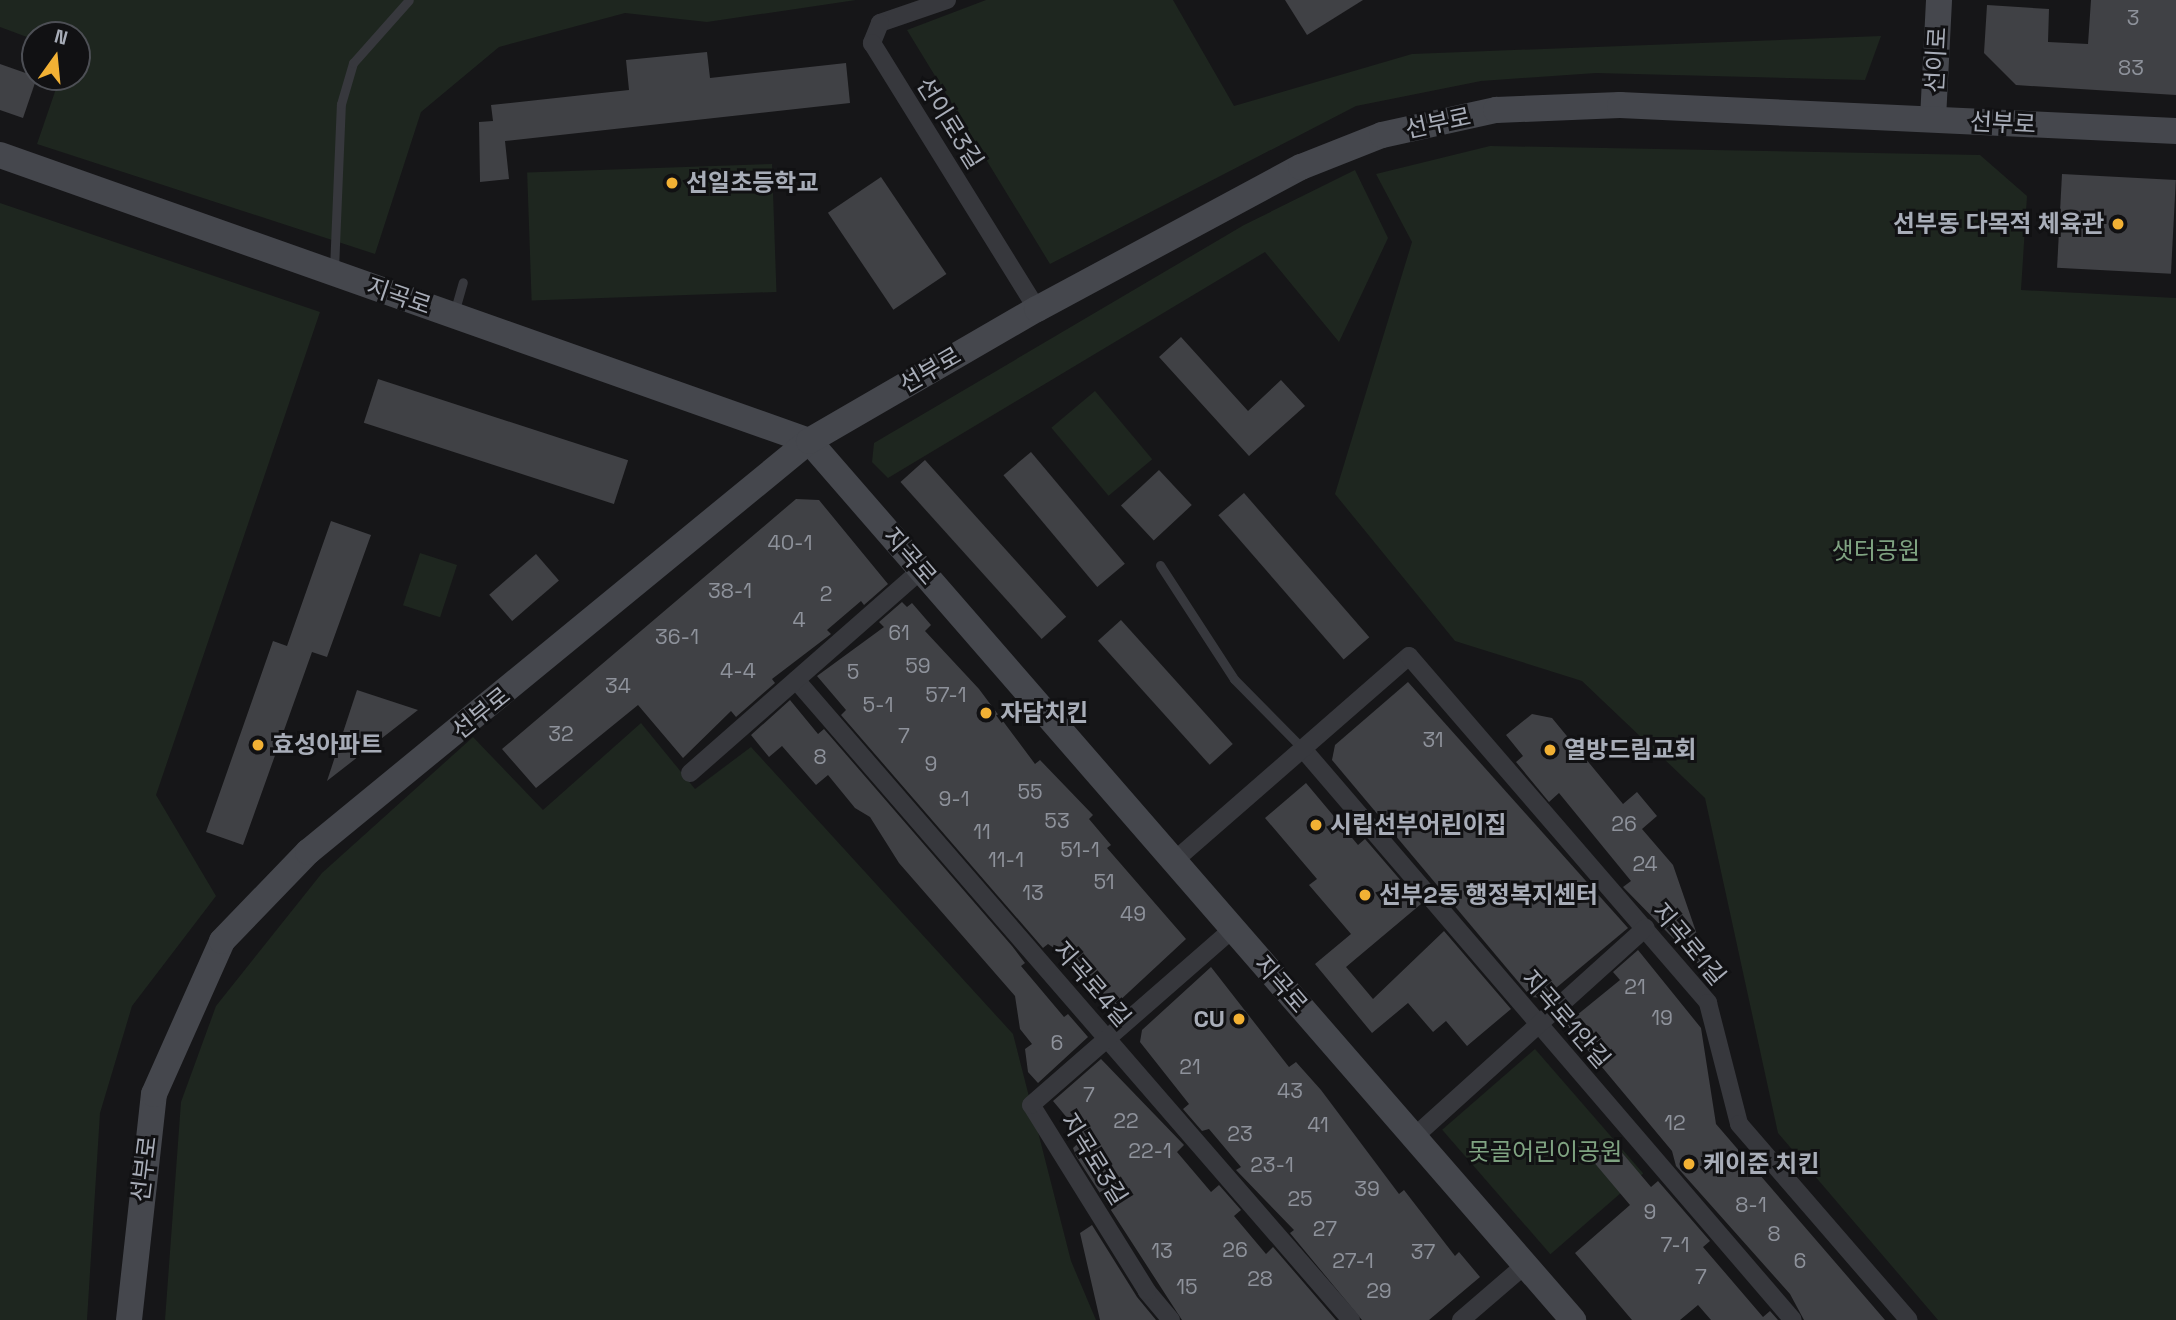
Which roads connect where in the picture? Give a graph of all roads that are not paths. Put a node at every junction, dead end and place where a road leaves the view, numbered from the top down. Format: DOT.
graph roads {
  1 [pos="409,0"];
  2 [pos="947,0"];
  3 [pos="1939,0"];
  4 [pos="1933,119"];
  5 [pos="2176,131"];
  6 [pos="0,155"];
  7 [pos="334,273"];
  8 [pos="463,282"];
  9 [pos="1037,309"];
  10 [pos="453,315"];
  11 [pos="809,441"];
  12 [pos="1160,565"];
  13 [pos="921,570"];
  14 [pos="796,680"];
  15 [pos="1303,749"];
  16 [pos="690,773"];
  17 [pos="1174,861"];
  18 [pos="1645,928"];
  19 [pos="1233,929"];
  20 [pos="1539,1024"];
  21 [pos="1107,1039"];
  22 [pos="1414,1137"];
  23 [pos="1525,1265"];
  24 [pos="129,1320"];
  25 [pos="1171,1320"];
  26 [pos="1351,1320"];
  27 [pos="1461,1320"];
  28 [pos="1573,1320"];
  29 [pos="1793,1320"];
  30 [pos="1909,1320"];
  1 -- 7 [label="lane"];
  2 -- 9 [label="street, 선이로3길"];
  3 -- 4 [label="main road, 선이로"];
  4 -- 5 [label="main road, 선부로"];
  4 -- 9 [label="main road, 선부로"];
  6 -- 7 [label="main road, 지곡로"];
  7 -- 10 [label="main road, 지곡로"];
  8 -- 10 [label="lane"];
  9 -- 11 [label="main road, 선부로"];
  10 -- 11 [label="main road, 지곡로"];
  11 -- 13 [label="main road, 지곡로"];
  11 -- 24 [label="main road, 선부로"];
  12 -- 15 [label="lane"];
  13 -- 14 [label="street"];
  13 -- 17 [label="main road, 지곡로"];
  14 -- 16 [label="street"];
  14 -- 21 [label="street, 지곡로4길"];
  15 -- 17 [label="street"];
  15 -- 18 [label="street, 지곡로1길"];
  15 -- 20 [label="street, 지곡로1안길"];
  17 -- 19 [label="main road, 지곡로"];
  18 -- 20 [label="street"];
  18 -- 30 [label="street, 지곡로1길"];
  19 -- 21 [label="street, 지곡로3길"];
  19 -- 22 [label="main road, 지곡로"];
  20 -- 22 [label="street"];
  20 -- 29 [label="street, 지곡로1안길"];
  21 -- 25 [label="street, 지곡로3길"];
  21 -- 26 [label="street, 지곡로4길"];
  22 -- 23 [label="main road, 지곡로"];
  23 -- 27 [label="street"];
  23 -- 28 [label="main road, 지곡로"];
}
